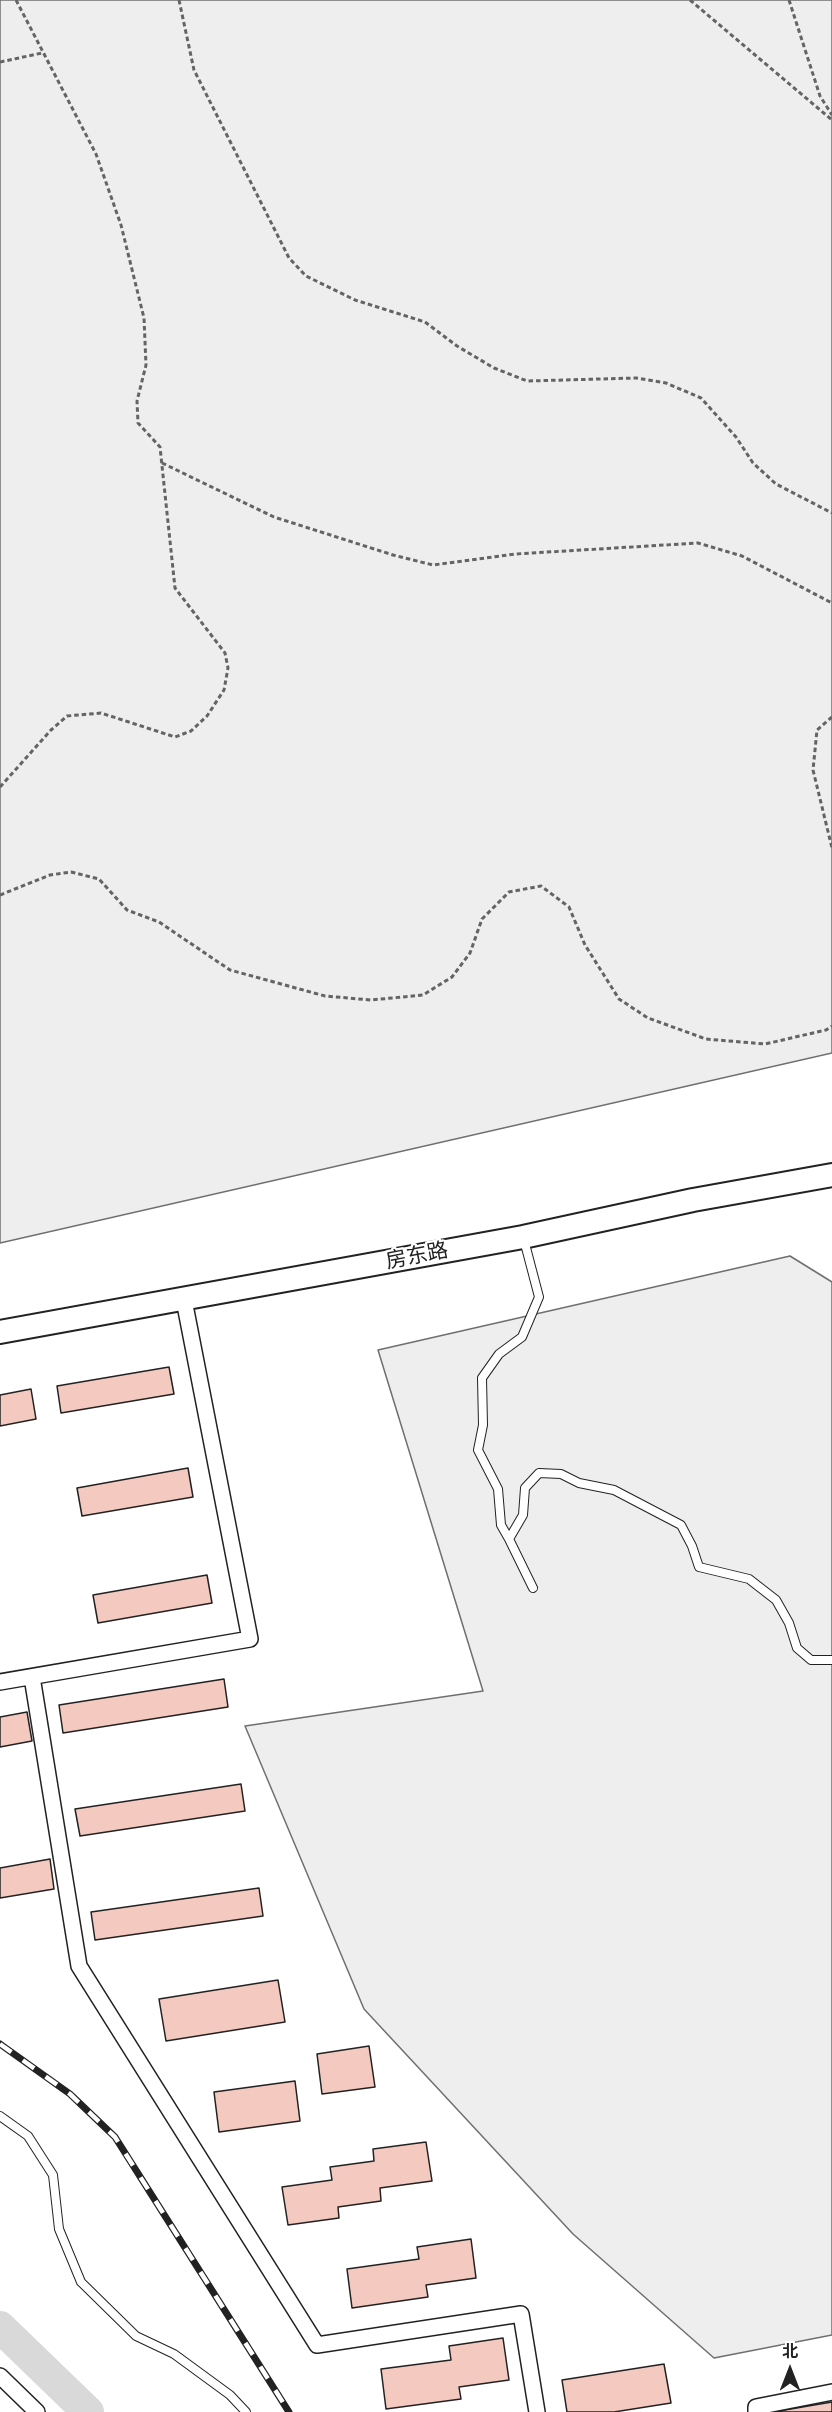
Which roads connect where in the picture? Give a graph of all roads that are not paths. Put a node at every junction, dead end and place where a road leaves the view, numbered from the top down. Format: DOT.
graph roads {
  1 [pos="832,1174"];
  2 [pos="523,1237"];
  3 [pos="184,1300"];
  4 [pos="0,1332"];
  5 [pos="509,1539"];
  6 [pos="533,1588"];
  7 [pos="832,1660"];
  8 [pos="32,1677"];
  9 [pos="0,1682"];
  10 [pos="0,2116"];
  11 [pos="0,2376"];
  12 [pos="832,2392"];
  13 [pos="37,2412"];
  14 [pos="246,2412"];
  15 [pos="537,2412"];
  16 [pos="756,2412"];
  1 -- 2 [label="main road, 房东路"];
  2 -- 3 [label="main road, 房东路"];
  2 -- 5 [label="lane"];
  3 -- 4 [label="main road, 房东路"];
  3 -- 8 [label="street"];
  5 -- 6 [label="lane"];
  5 -- 7 [label="lane"];
  8 -- 9 [label="street"];
  8 -- 15 [label="street"];
  10 -- 14 [label="lane"];
  11 -- 13 [label="street"];
  12 -- 16 [label="street"];
}
